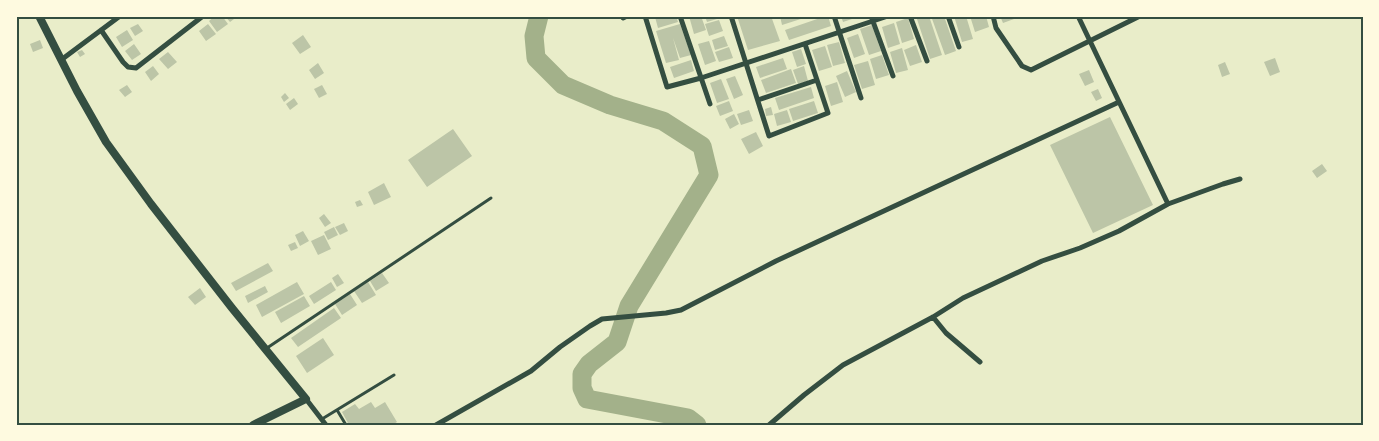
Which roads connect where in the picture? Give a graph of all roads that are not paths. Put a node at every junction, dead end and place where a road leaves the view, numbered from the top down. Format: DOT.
graph roads {
  1 [pos="39,16"];
  2 [pos="120,16"];
  3 [pos="202,16"];
  4 [pos="645,16"];
  5 [pos="680,16"];
  6 [pos="732,16"];
  7 [pos="834,16"];
  8 [pos="888,16"];
  9 [pos="910,16"];
  10 [pos="948,16"];
  11 [pos="993,16"];
  12 [pos="1078,16"];
  13 [pos="1140,16"];
  14 [pos="872,19"];
  15 [pos="101,30"];
  16 [pos="839,32"];
  17 [pos="1090,41"];
  18 [pos="805,44"];
  19 [pos="959,48"];
  20 [pos="61,60"];
  21 [pos="926,61"];
  22 [pos="747,64"];
  23 [pos="893,76"];
  24 [pos="701,78"];
  25 [pos="817,80"];
  26 [pos="861,98"];
  27 [pos="758,100"];
  28 [pos="1119,102"];
  29 [pos="710,104"];
  30 [pos="1240,179"];
  31 [pos="491,198"];
  32 [pos="1168,204"];
  33 [pos="933,317"];
  34 [pos="266,349"];
  35 [pos="980,362"];
  36 [pos="394,375"];
  37 [pos="306,399"];
  38 [pos="337,410"];
  39 [pos="322,419"];
  40 [pos="252,425"];
  41 [pos="326,425"];
  42 [pos="346,425"];
  43 [pos="436,425"];
  44 [pos="769,425"];
  1 -- 20 [label="street"];
  2 -- 15 [label="street"];
  3 -- 15 [label="street"];
  4 -- 24 [label="street"];
  5 -- 24 [label="street"];
  6 -- 22 [label="street"];
  7 -- 16 [label="street"];
  8 -- 14 [label="street"];
  9 -- 21 [label="street"];
  10 -- 19 [label="street"];
  11 -- 17 [label="street"];
  12 -- 17 [label="street"];
  13 -- 17 [label="street"];
  14 -- 16 [label="street"];
  14 -- 23 [label="street"];
  15 -- 20 [label="street"];
  16 -- 18 [label="street"];
  16 -- 26 [label="street"];
  17 -- 28 [label="street"];
  18 -- 22 [label="street"];
  18 -- 25 [label="street"];
  20 -- 34 [label="street"];
  22 -- 24 [label="street"];
  22 -- 27 [label="street"];
  24 -- 29 [label="street"];
  25 -- 27 [label="street"];
  25 -- 27 [label="street"];
  28 -- 32 [label="street"];
  28 -- 43 [label="street"];
  30 -- 32 [label="street"];
  31 -- 34 [label="lane"];
  32 -- 33 [label="street"];
  33 -- 35 [label="street"];
  33 -- 44 [label="street"];
  34 -- 37 [label="street"];
  36 -- 38 [label="lane"];
  37 -- 39 [label="street"];
  37 -- 40 [label="street"];
  38 -- 39 [label="lane"];
  38 -- 42 [label="lane"];
  39 -- 41 [label="street"];
}
